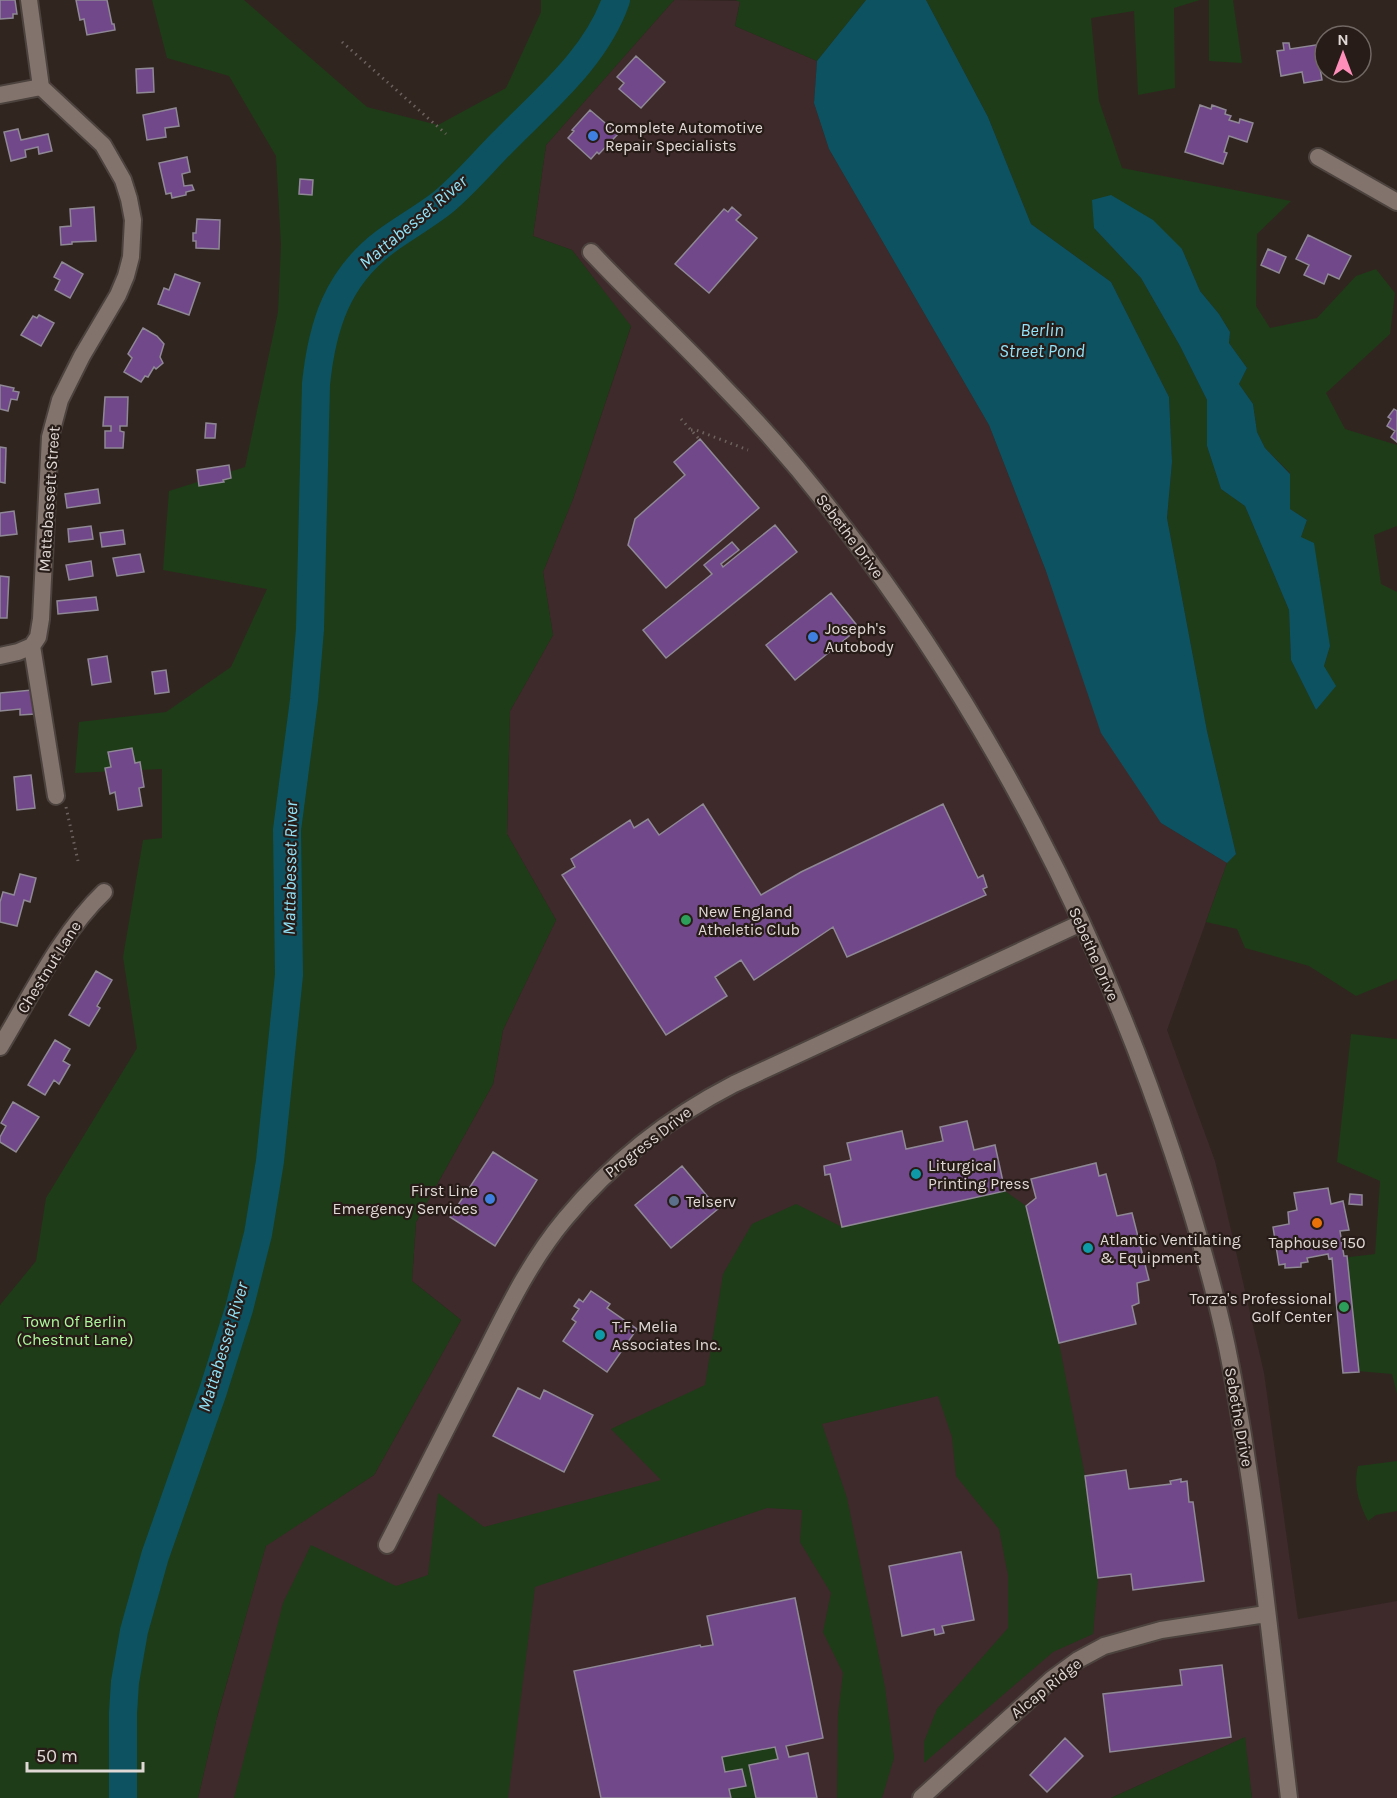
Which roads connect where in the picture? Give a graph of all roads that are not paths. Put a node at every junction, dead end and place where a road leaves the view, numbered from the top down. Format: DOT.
graph roads {
  1 [pos="29,0"];
  2 [pos="41,87"];
  3 [pos="0,95"];
  4 [pos="1318,157"];
  5 [pos="1397,202"];
  6 [pos="591,252"];
  7 [pos="33,646"];
  8 [pos="0,656"];
  9 [pos="61,800"];
  10 [pos="104,892"];
  11 [pos="1081,923"];
  12 [pos="0,1047"];
  13 [pos="387,1545"];
  14 [pos="1266,1614"];
  15 [pos="921,1798"];
  16 [pos="1289,1798"];
  1 -- 2 [label="street"];
  2 -- 3 [label="street"];
  2 -- 7 [label="street, Mattabassett Street"];
  4 -- 5 [label="street"];
  6 -- 11 [label="street, Sebethe Drive"];
  7 -- 8 [label="street"];
  7 -- 9 [label="street, Mattabassett Street"];
  10 -- 12 [label="street, Chestnut Lane"];
  11 -- 13 [label="street, Progress Drive"];
  11 -- 14 [label="street, Sebethe Drive"];
  14 -- 15 [label="street, Alcap Ridge"];
  14 -- 16 [label="street, Sebethe Drive"];
}
